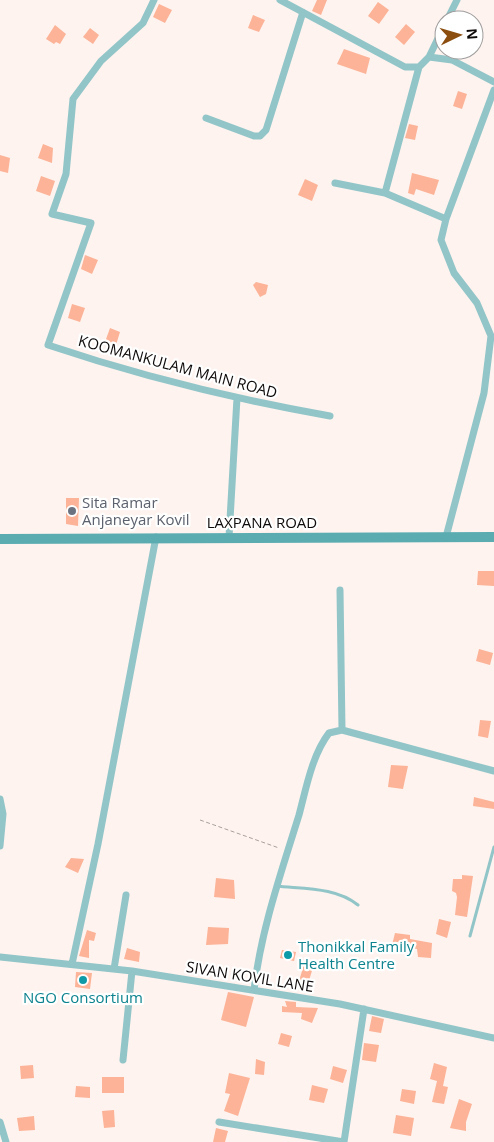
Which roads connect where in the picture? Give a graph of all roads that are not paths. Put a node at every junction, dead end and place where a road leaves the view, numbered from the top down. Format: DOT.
graph roads {
  1 [pos="154,0"];
  2 [pos="280,0"];
  3 [pos="303,12"];
  4 [pos="434,47"];
  5 [pos="429,57"];
  6 [pos="419,68"];
  7 [pos="494,82"];
  8 [pos="494,90"];
  9 [pos="206,118"];
  10 [pos="334,183"];
  11 [pos="385,193"];
  12 [pos="446,219"];
  13 [pos="237,398"];
  14 [pos="330,416"];
  15 [pos="229,537"];
  16 [pos="446,537"];
  17 [pos="494,537"];
  18 [pos="0,538"];
  19 [pos="156,538"];
  20 [pos="340,590"];
  21 [pos="342,730"];
  22 [pos="494,772"];
  23 [pos="0,799"];
  24 [pos="0,846"];
  25 [pos="494,847"];
  26 [pos="276,886"];
  27 [pos="126,895"];
  28 [pos="358,905"];
  29 [pos="470,936"];
  30 [pos="0,957"];
  31 [pos="72,964"];
  32 [pos="114,969"];
  33 [pos="132,971"];
  34 [pos="254,990"];
  35 [pos="364,1009"];
  36 [pos="494,1038"];
  37 [pos="123,1060"];
  38 [pos="0,1122"];
  39 [pos="219,1122"];
  40 [pos="6,1142"];
  41 [pos="344,1142"];
  1 -- 13 [label="street, KOOMANKULAM MAIN ROAD"];
  2 -- 3 [label="street"];
  3 -- 6 [label="street"];
  3 -- 9 [label="street"];
  4 -- 5 [label="street"];
  5 -- 6 [label="street"];
  5 -- 7 [label="street"];
  6 -- 11 [label="street"];
  8 -- 12 [label="street"];
  10 -- 11 [label="street"];
  11 -- 12 [label="street"];
  12 -- 16 [label="street"];
  13 -- 14 [label="street, KOOMANKULAM MAIN ROAD"];
  13 -- 15 [label="street"];
  15 -- 16 [label="street, LAXPANA ROAD"];
  15 -- 19 [label="street, LAXPANA ROAD"];
  16 -- 17 [label="street, LAXPANA ROAD"];
  18 -- 19 [label="street, LAXPANA ROAD"];
  19 -- 31 [label="street"];
  20 -- 21 [label="street"];
  21 -- 22 [label="street"];
  21 -- 26 [label="street"];
  23 -- 24 [label="street"];
  25 -- 29 [label="lane"];
  26 -- 28 [label="lane"];
  26 -- 34 [label="street"];
  27 -- 32 [label="street"];
  30 -- 31 [label="street, SIVAN KOVIL LANE"];
  31 -- 32 [label="street, SIVAN KOVIL LANE"];
  32 -- 33 [label="street, SIVAN KOVIL LANE"];
  33 -- 34 [label="street, SIVAN KOVIL LANE"];
  33 -- 37 [label="street"];
  34 -- 35 [label="street, SIVAN KOVIL LANE"];
  35 -- 36 [label="street, SIVAN KOVIL LANE"];
  35 -- 41 [label="street"];
  38 -- 40 [label="street"];
  39 -- 41 [label="street"];
}
